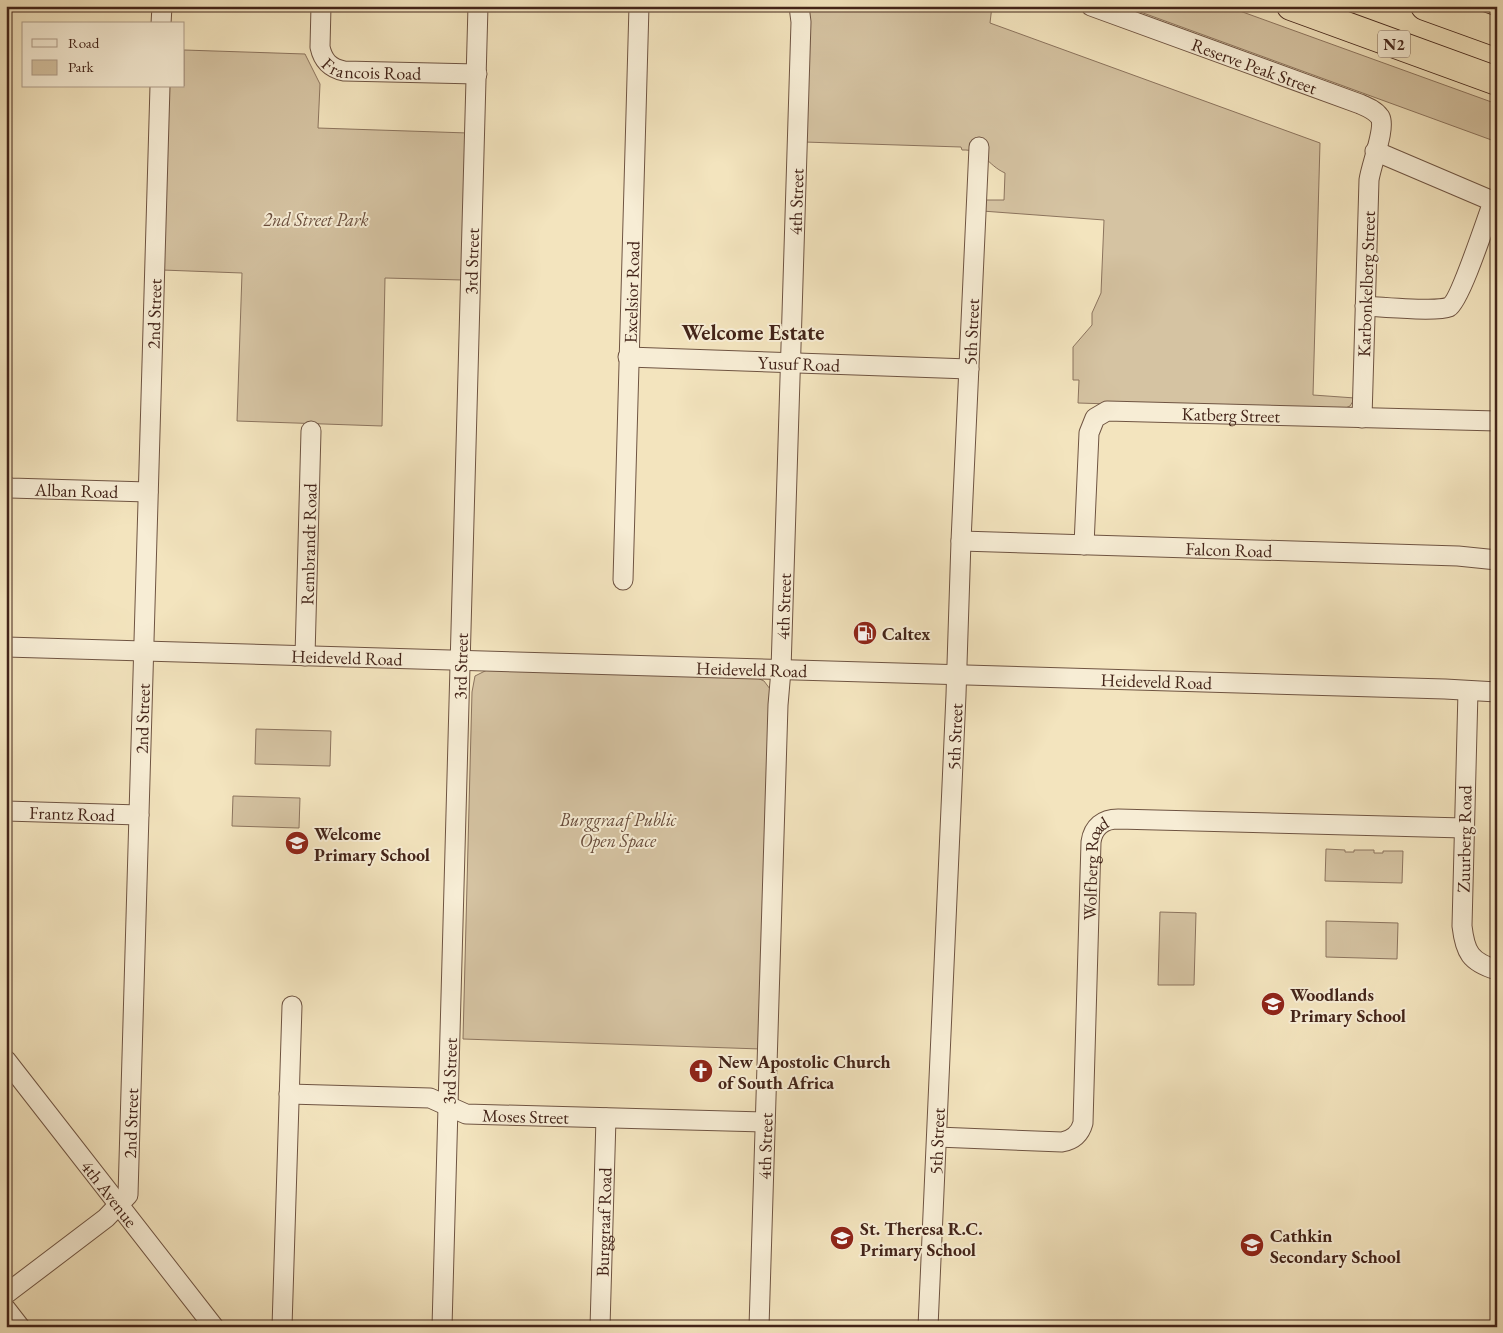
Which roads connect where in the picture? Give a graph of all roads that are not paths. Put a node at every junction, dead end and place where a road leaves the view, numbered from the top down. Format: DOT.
graph roads {
  1 [pos="162,6"];
  2 [pos="321,6"];
  3 [pos="478,6"];
  4 [pos="639,6"];
  5 [pos="799,6"];
  6 [pos="1091,6"];
  7 [pos="1291,6"];
  8 [pos="1425,6"];
  9 [pos="161,22"];
  10 [pos="1497,32"];
  11 [pos="477,74"];
  12 [pos="1497,82"];
  13 [pos="160,88"];
  14 [pos="979,147"];
  15 [pos="1375,151"];
  16 [pos="1495,203"];
  17 [pos="1365,306"];
  18 [pos="628,357"];
  19 [pos="791,363"];
  20 [pos="969,369"];
  21 [pos="1362,418"];
  22 [pos="1497,421"];
  23 [pos="311,430"];
  24 [pos="6,486"];
  25 [pos="148,492"];
  26 [pos="961,541"];
  27 [pos="1084,545"];
  28 [pos="1497,560"];
  29 [pos="622,580"];
  30 [pos="6,646"];
  31 [pos="144,651"];
  32 [pos="305,656"];
  33 [pos="461,660"];
  34 [pos="780,670"];
  35 [pos="956,675"];
  36 [pos="1468,691"];
  37 [pos="1497,692"];
  38 [pos="6,811"];
  39 [pos="139,815"];
  40 [pos="1464,828"];
  41 [pos="1497,970"];
  42 [pos="292,1006"];
  43 [pos="6,1060"];
  44 [pos="289,1094"];
  45 [pos="448,1106"];
  46 [pos="606,1118"];
  47 [pos="765,1122"];
  48 [pos="937,1137"];
  49 [pos="118,1204"];
  50 [pos="6,1294"];
  51 [pos="6,1309"];
  52 [pos="20,1327"];
  53 [pos="214,1327"];
  54 [pos="282,1327"];
  55 [pos="442,1327"];
  56 [pos="600,1327"];
  57 [pos="759,1327"];
  58 [pos="928,1327"];
  1 -- 9 [label="street"];
  2 -- 11 [label="street, Francois Road"];
  3 -- 11 [label="street, 3rd Street"];
  4 -- 18 [label="street, Excelsior Road"];
  5 -- 19 [label="street, 4th Street"];
  6 -- 15 [label="street, Reserve Peak Street"];
  7 -- 12 [label="highway, N2"];
  8 -- 10 [label="highway"];
  11 -- 33 [label="street, 3rd Street"];
  13 -- 25 [label="street, 2nd Street"];
  14 -- 20 [label="street, 5th Street"];
  15 -- 16 [label="street"];
  15 -- 17 [label="street, Karbonkelberg Street"];
  16 -- 17 [label="street"];
  17 -- 21 [label="street, Karbonkelberg Street"];
  18 -- 19 [label="street, Yusuf Road"];
  18 -- 29 [label="street, Excelsior Road"];
  19 -- 20 [label="street, Yusuf Road"];
  19 -- 34 [label="street, 4th Street"];
  20 -- 26 [label="street, 5th Street"];
  21 -- 22 [label="street, Katberg Street"];
  21 -- 27 [label="street, Katberg Street"];
  23 -- 32 [label="street, Rembrandt Road"];
  24 -- 25 [label="street, Alban Road"];
  25 -- 31 [label="street, 2nd Street"];
  26 -- 27 [label="street, Falcon Road"];
  26 -- 35 [label="street, 5th Street"];
  27 -- 28 [label="street, Falcon Road"];
  30 -- 31 [label="street, Heideveld Road"];
  31 -- 32 [label="street, Heideveld Road"];
  31 -- 39 [label="street, 2nd Street"];
  32 -- 33 [label="street, Heideveld Road"];
  33 -- 34 [label="street, Heideveld Road"];
  33 -- 45 [label="street, 3rd Street"];
  34 -- 35 [label="street, Heideveld Road"];
  34 -- 47 [label="street, 4th Street"];
  35 -- 36 [label="street, Heideveld Road"];
  35 -- 48 [label="street, 5th Street"];
  36 -- 37 [label="street, Heideveld Road"];
  36 -- 40 [label="street, Zuurberg Road"];
  38 -- 39 [label="street, Frantz Road"];
  39 -- 49 [label="street, 2nd Street"];
  40 -- 41 [label="street, Zuurberg Road"];
  40 -- 48 [label="street, Wolfberg Road"];
  42 -- 44 [label="street"];
  43 -- 49 [label="street, 4th Avenue"];
  44 -- 45 [label="street, Moses Street"];
  44 -- 54 [label="street"];
  45 -- 46 [label="street, Moses Street"];
  45 -- 55 [label="street, 3rd Street"];
  46 -- 47 [label="street, Moses Street"];
  46 -- 56 [label="street, Burggraaf Road"];
  47 -- 57 [label="street, 4th Street"];
  48 -- 58 [label="street, 5th Street"];
  49 -- 50 [label="street, 2nd Street"];
  49 -- 53 [label="street, 4th Avenue"];
  51 -- 52 [label="street"];
}
